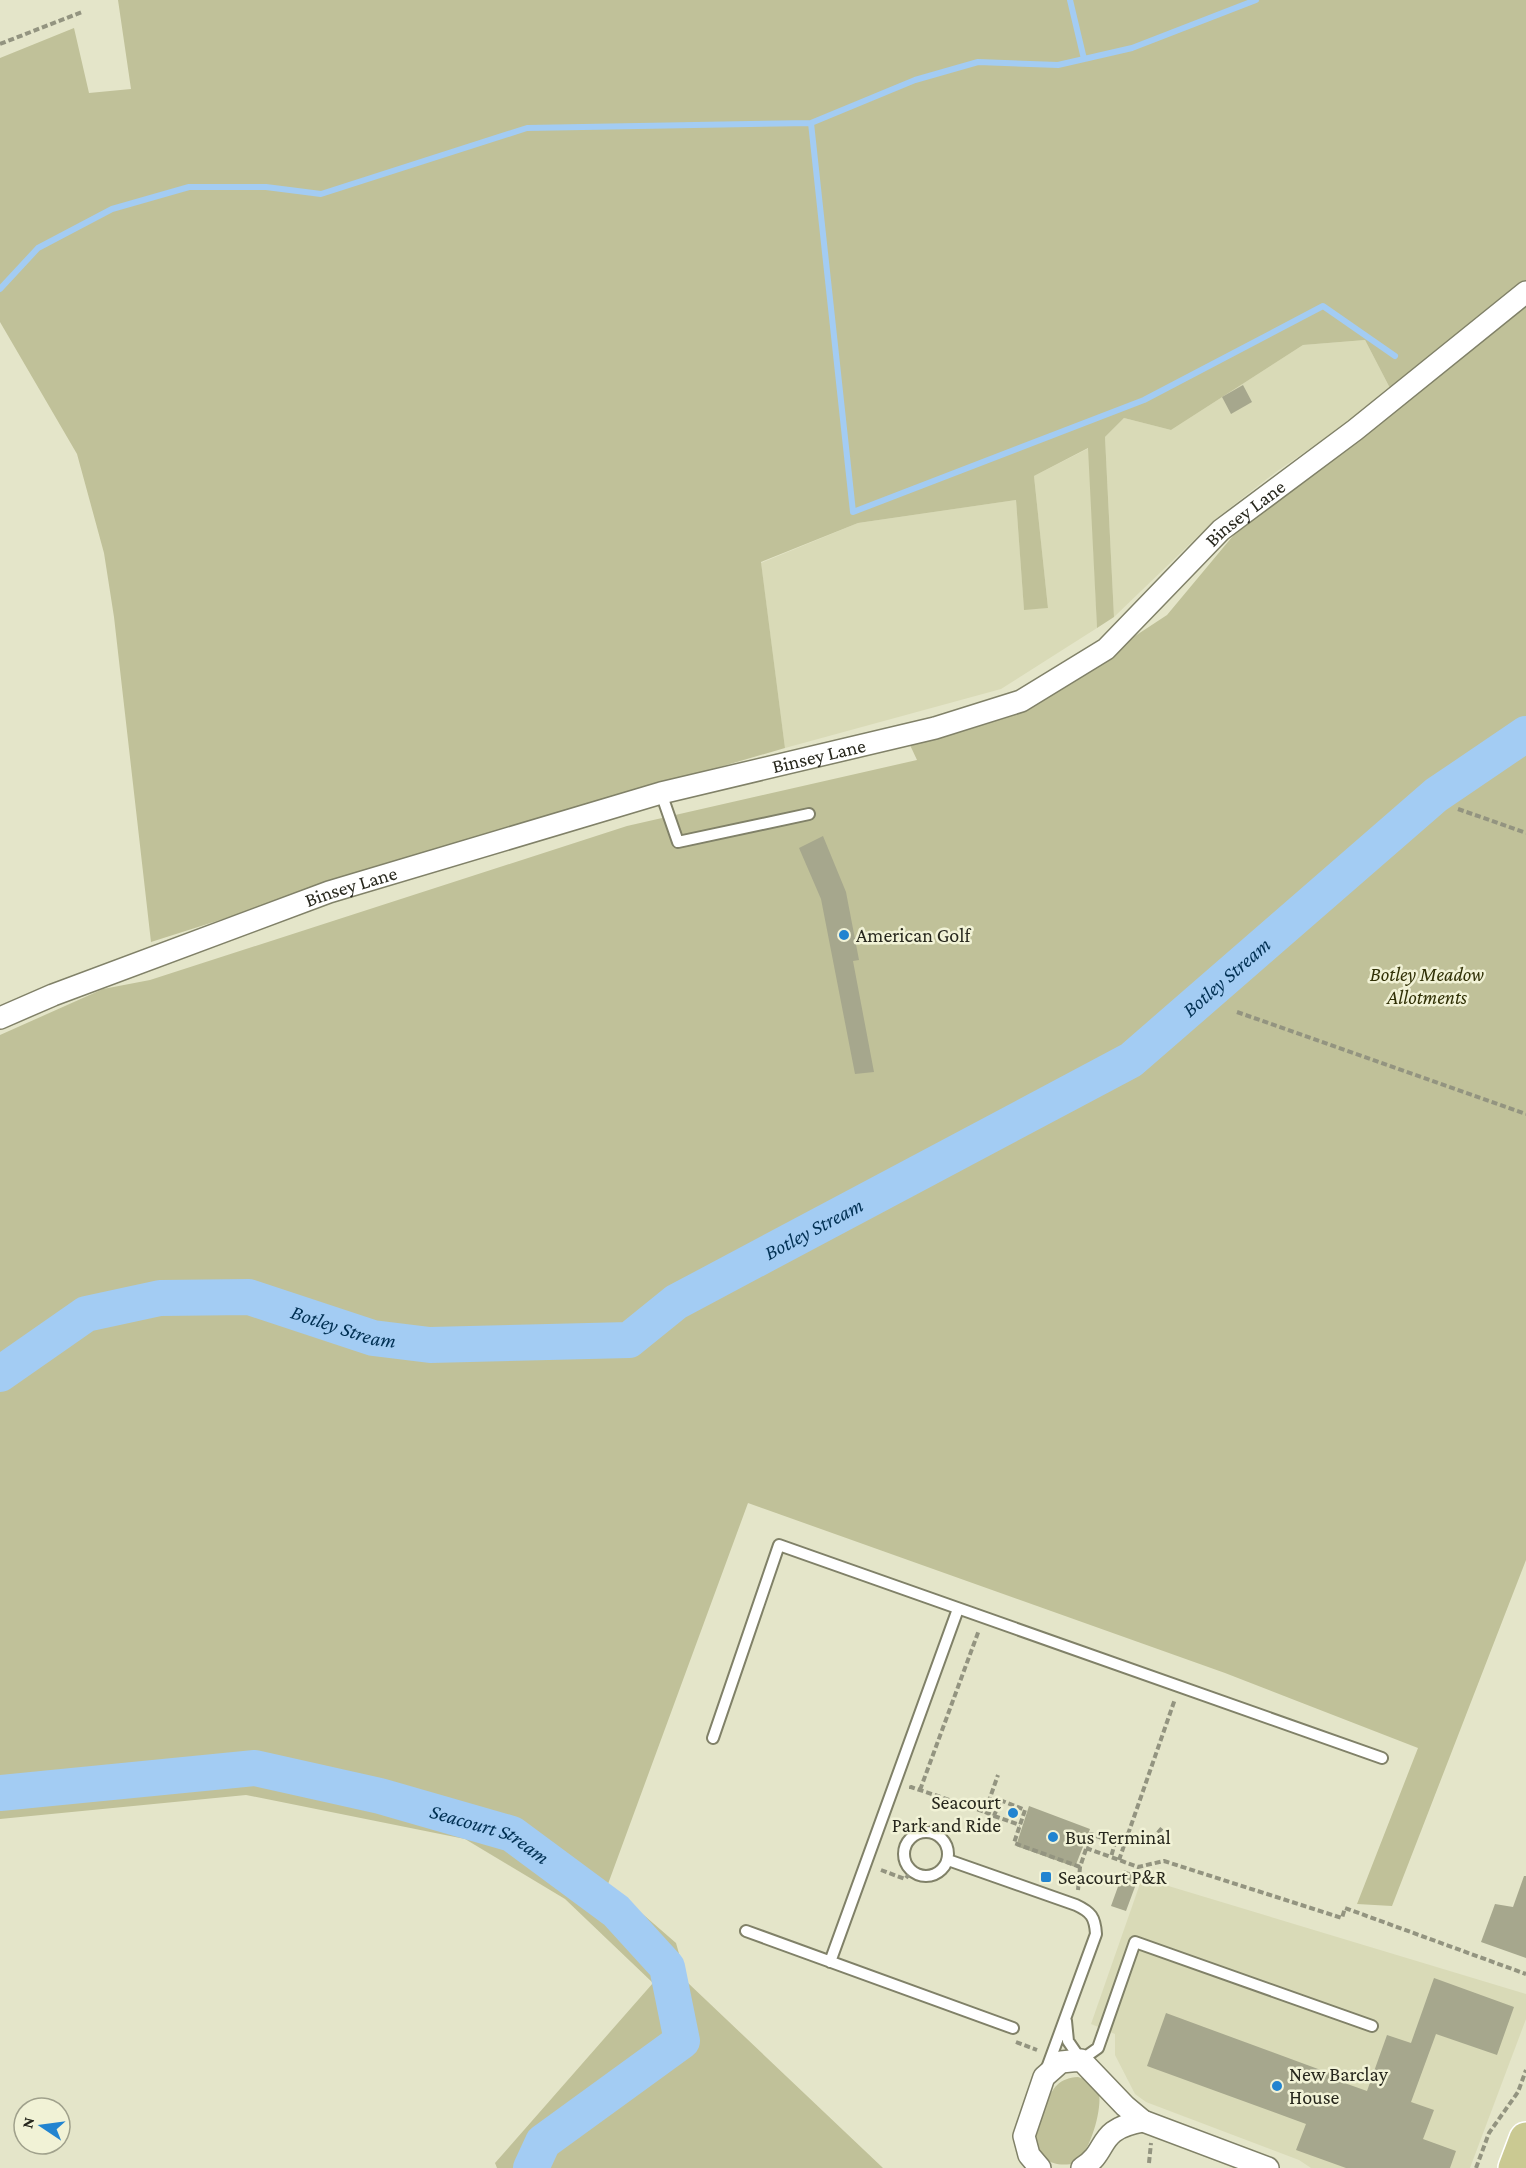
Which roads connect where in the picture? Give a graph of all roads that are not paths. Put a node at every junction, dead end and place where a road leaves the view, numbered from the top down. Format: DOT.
graph roads {
  1 [pos="1526,292"];
  2 [pos="661,793"];
  3 [pos="809,814"];
  4 [pos="0,1018"];
  5 [pos="958,1609"];
  6 [pos="713,1738"];
  7 [pos="1382,1758"];
  8 [pos="948,1860"];
  9 [pos="746,1931"];
  10 [pos="830,1962"];
  11 [pos="1065,2020"];
  12 [pos="1372,2026"];
  13 [pos="1013,2028"];
  14 [pos="1082,2060"];
  15 [pos="1044,2077"];
  16 [pos="1143,2121"];
  17 [pos="1526,2139"];
  18 [pos="1040,2168"];
  19 [pos="1082,2168"];
  20 [pos="1268,2168"];
  21 [pos="1515,2168"];
  1 -- 2 [label="street, Binsey Lane"];
  2 -- 3 [label="lane"];
  2 -- 4 [label="street, Binsey Lane"];
  5 -- 6 [label="lane"];
  5 -- 7 [label="lane"];
  5 -- 10 [label="lane"];
  8 -- 8 [label="lane"];
  8 -- 11 [label="lane"];
  9 -- 10 [label="lane"];
  10 -- 13 [label="lane"];
  11 -- 14 [label="lane"];
  11 -- 15 [label="lane"];
  12 -- 14 [label="lane"];
  14 -- 15 [label="street"];
  14 -- 16 [label="street"];
  15 -- 18 [label="street"];
  16 -- 19 [label="street"];
  16 -- 20 [label="street"];
  17 -- 21 [label="main road"];
}
